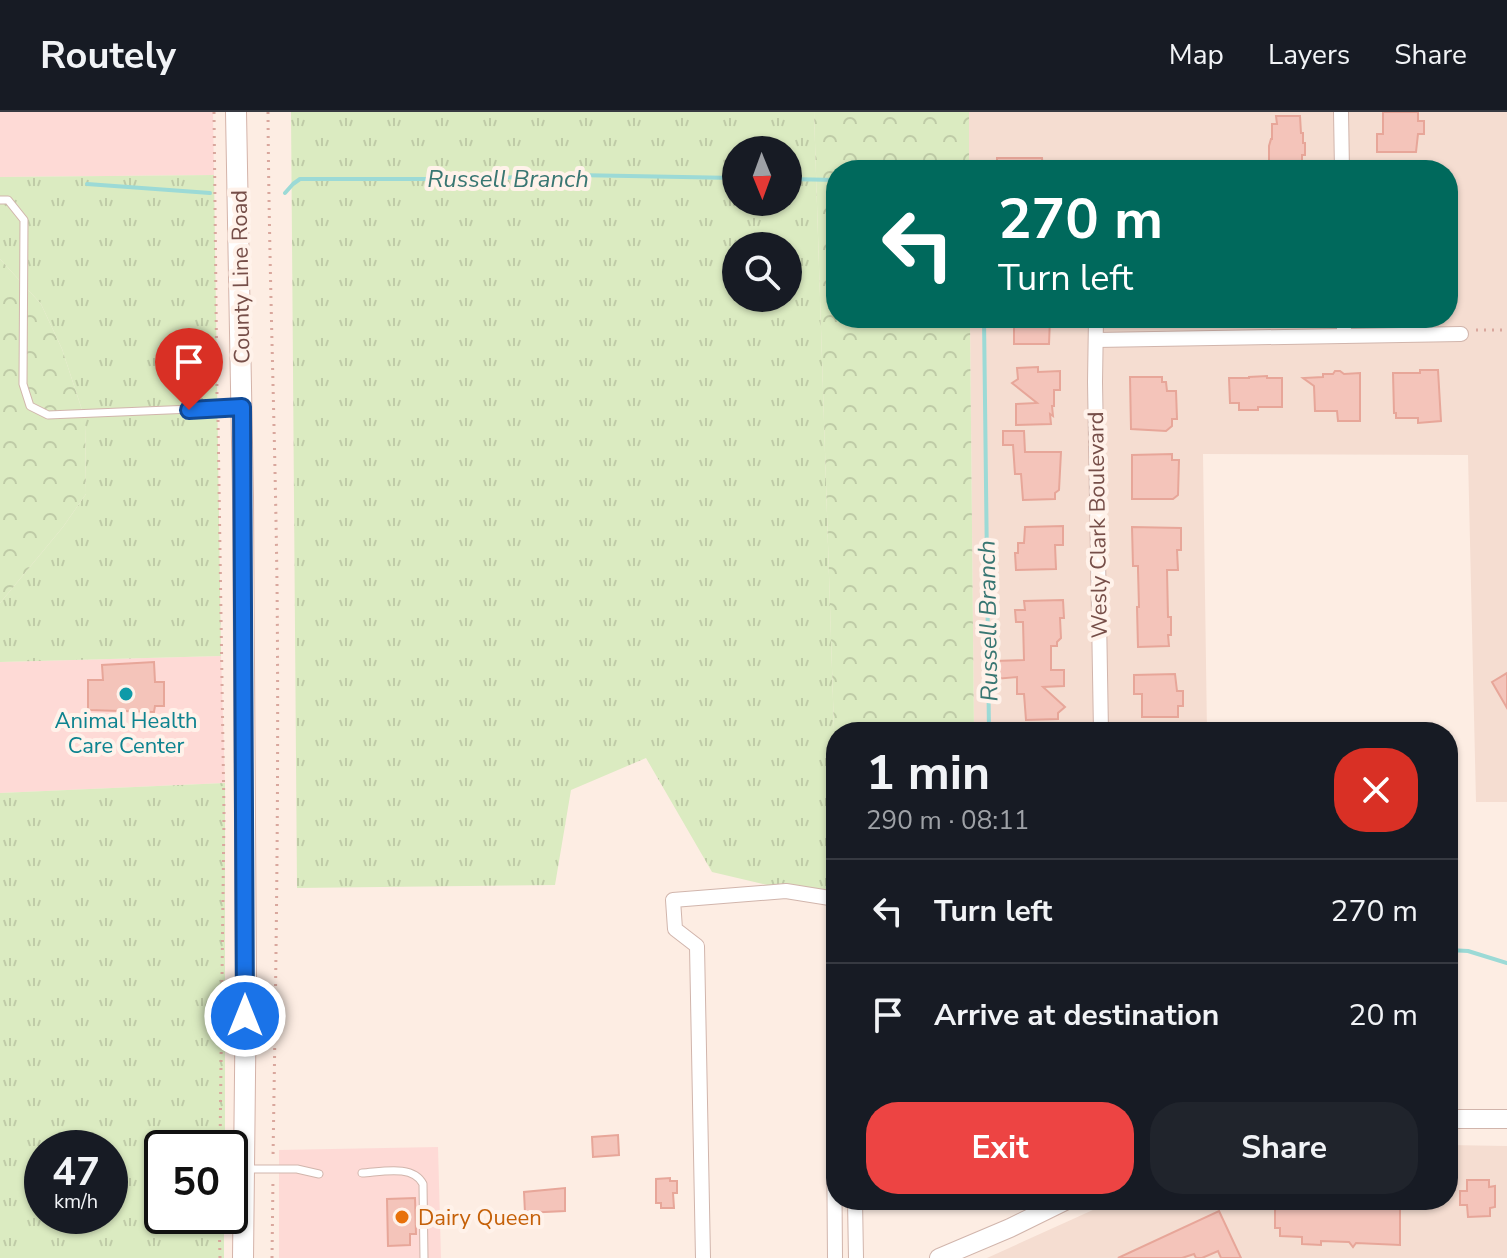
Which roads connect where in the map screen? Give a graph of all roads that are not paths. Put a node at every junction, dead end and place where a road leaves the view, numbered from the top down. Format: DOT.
graph roads {
  1 [pos="236,112"];
  2 [pos="1341,112"];
  3 [pos="1342,160"];
  4 [pos="0,200"];
  5 [pos="1096,328"];
  6 [pos="1344,328"];
  7 [pos="1461,334"];
  8 [pos="1344,336"];
  9 [pos="1096,340"];
  10 [pos="242,407"];
  11 [pos="1101,722"];
  12 [pos="826,897"];
  13 [pos="1458,1119"];
  14 [pos="1507,1119"];
  15 [pos="244,1130"];
  16 [pos="248,1169"];
  17 [pos="362,1173"];
  18 [pos="319,1174"];
  19 [pos="835,1210"];
  20 [pos="855,1210"];
  21 [pos="1047,1210"];
  22 [pos="243,1234"];
  23 [pos="243,1258"];
  24 [pos="424,1258"];
  25 [pos="703,1258"];
  26 [pos="835,1258"];
  27 [pos="856,1258"];
  28 [pos="939,1258"];
  1 -- 10 [label="main road, County Line Road"];
  2 -- 3 [label="street"];
  4 -- 10 [label="lane"];
  5 -- 9 [label="street, Wesly Clark Boulevard"];
  6 -- 8 [label="street"];
  7 -- 8 [label="street"];
  8 -- 9 [label="street"];
  9 -- 11 [label="street, Wesly Clark Boulevard"];
  10 -- 15 [label="main road, County Line Road"];
  12 -- 25 [label="street"];
  13 -- 14 [label="street"];
  16 -- 18 [label="lane"];
  17 -- 24 [label="lane"];
  19 -- 26 [label="street"];
  20 -- 27 [label="street"];
  21 -- 28 [label="street"];
  22 -- 23 [label="main road, County Line Road"];
}
